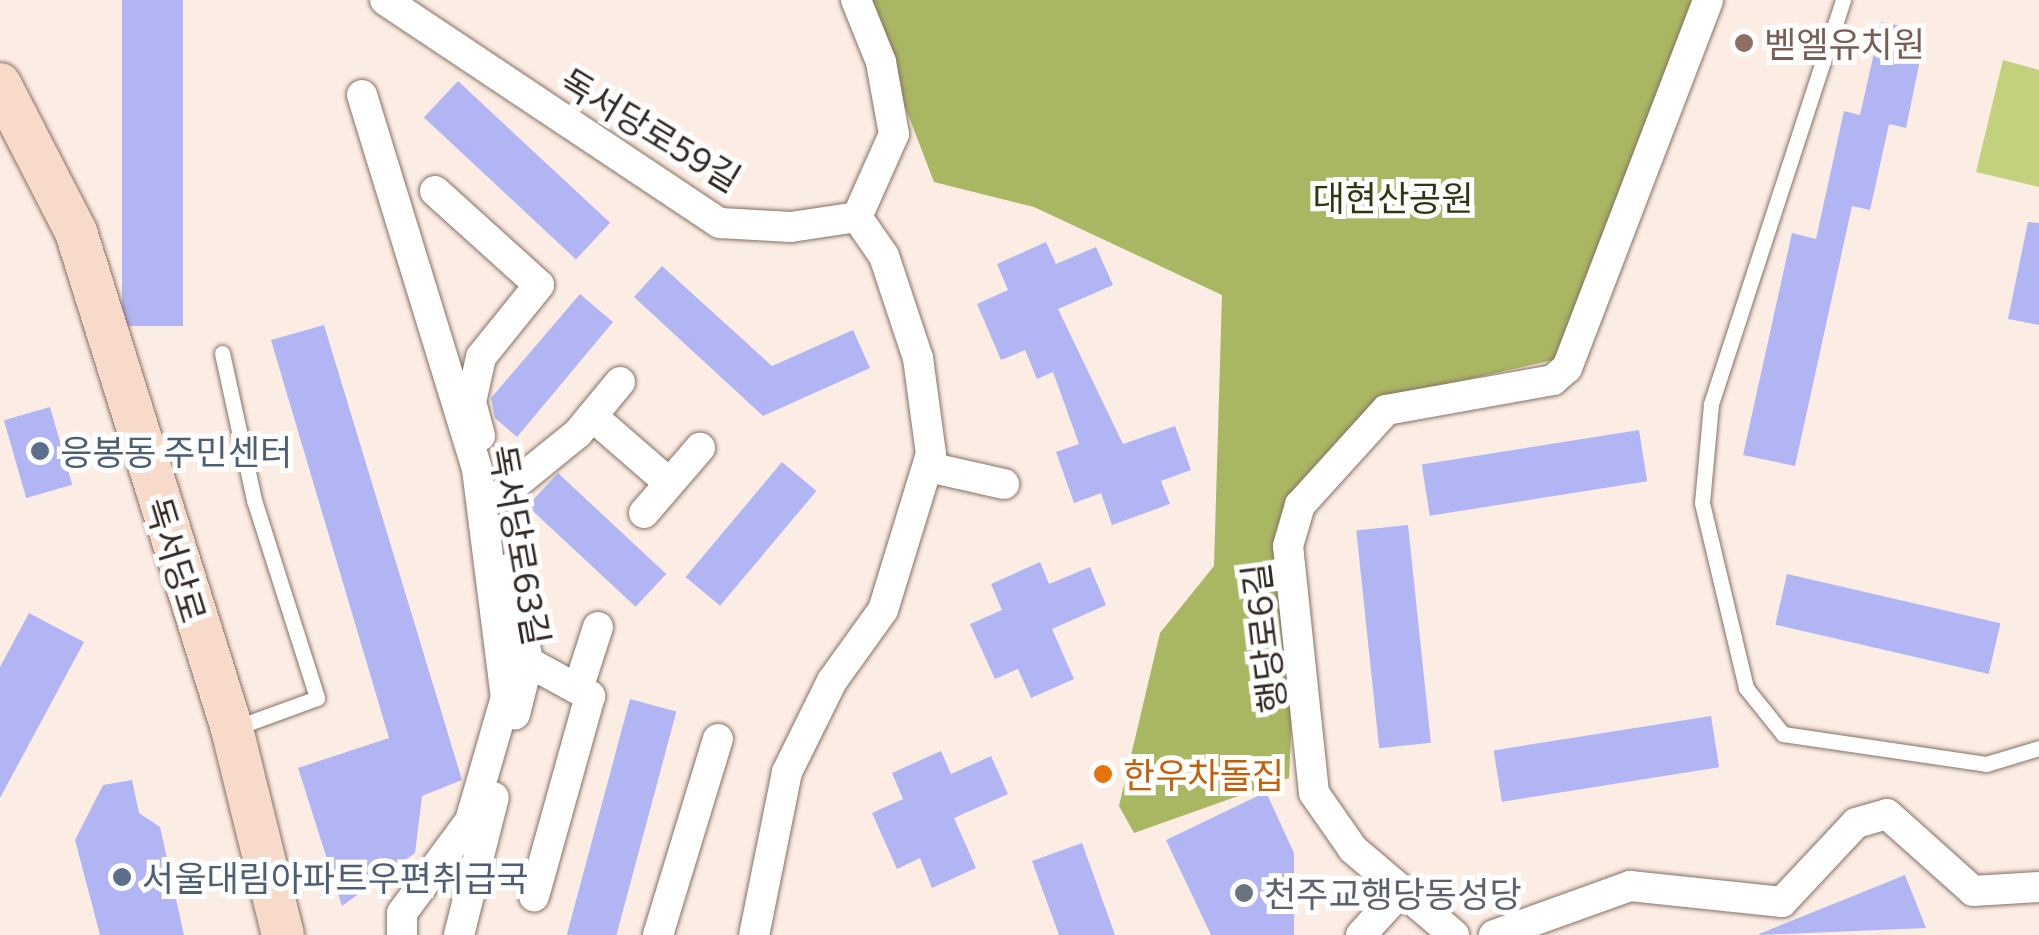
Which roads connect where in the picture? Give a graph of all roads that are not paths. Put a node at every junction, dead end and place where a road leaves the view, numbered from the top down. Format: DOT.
graph roads {
  1 [pos="385,0"];
  2 [pos="856,0"];
  3 [pos="1708,0"];
  4 [pos="1844,0"];
  5 [pos="0,84"];
  6 [pos="362,95"];
  7 [pos="436,191"];
  8 [pos="857,217"];
  9 [pos="222,353"];
  10 [pos="620,382"];
  11 [pos="592,416"];
  12 [pos="700,448"];
  13 [pos="928,467"];
  14 [pos="670,484"];
  15 [pos="1004,484"];
  16 [pos="498,498"];
  17 [pos="644,512"];
  18 [pos="598,627"];
  19 [pos="528,662"];
  20 [pos="578,689"];
  21 [pos="232,729"];
  22 [pos="718,739"];
  23 [pos="2039,748"];
  24 [pos="2039,887"];
  25 [pos="1400,892"];
  26 [pos="534,896"];
  27 [pos="463,934"];
  28 [pos="283,935"];
  29 [pos="402,935"];
  30 [pos="658,935"];
  31 [pos="754,935"];
  32 [pos="1361,935"];
  33 [pos="1454,935"];
  34 [pos="1494,935"];
  1 -- 8 [label="street, 독서당로59길"];
  2 -- 8 [label="street"];
  3 -- 25 [label="street, 행당로6길"];
  4 -- 23 [label="lane"];
  5 -- 21 [label="main road, 독서당로"];
  6 -- 29 [label="street, 독서당로63길"];
  7 -- 16 [label="street"];
  8 -- 13 [label="street"];
  9 -- 21 [label="lane"];
  10 -- 11 [label="street"];
  11 -- 14 [label="street"];
  11 -- 16 [label="street"];
  12 -- 14 [label="street"];
  13 -- 15 [label="street"];
  13 -- 31 [label="street"];
  14 -- 17 [label="street"];
  16 -- 19 [label="street"];
  18 -- 20 [label="street"];
  19 -- 20 [label="street"];
  19 -- 27 [label="street"];
  20 -- 26 [label="street"];
  21 -- 28 [label="main road, 독서당로"];
  22 -- 30 [label="street"];
  24 -- 34 [label="street"];
  25 -- 32 [label="street"];
  25 -- 33 [label="street, 행당로6길"];
}
